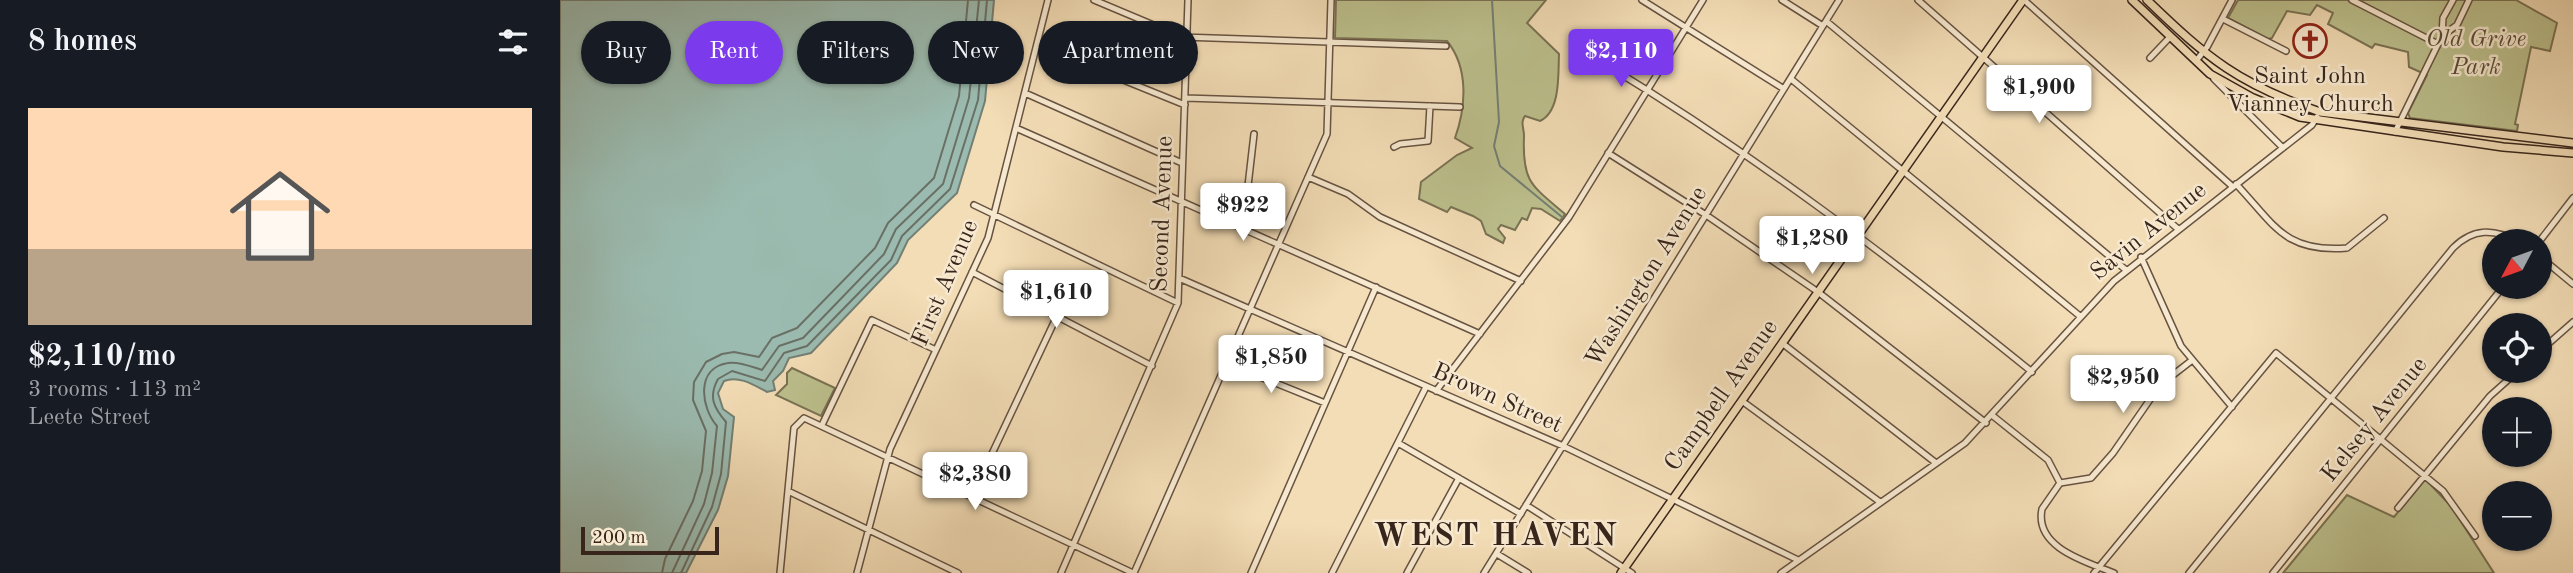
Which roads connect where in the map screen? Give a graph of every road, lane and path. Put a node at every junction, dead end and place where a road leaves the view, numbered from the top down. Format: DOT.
graph roads {
  1 [pos="1048,0"];
  2 [pos="1094,0"];
  3 [pos="1188,0"];
  4 [pos="1331,0"];
  5 [pos="1642,0"];
  6 [pos="1703,0"];
  7 [pos="1782,0"];
  8 [pos="1839,0"];
  9 [pos="1918,0"];
  10 [pos="2023,0"];
  11 [pos="2132,0"];
  12 [pos="2147,0"];
  13 [pos="2232,0"];
  14 [pos="2352,0"];
  15 [pos="2453,0"];
  16 [pos="2469,0"];
  17 [pos="2223,19"];
  18 [pos="1147,21"];
  19 [pos="1187,21"];
  20 [pos="1825,23"];
  21 [pos="1686,28"];
  22 [pos="2442,36"];
  23 [pos="1198,37"];
  24 [pos="2170,37"];
  25 [pos="1330,42"];
  26 [pos="2438,44"];
  27 [pos="1037,45"];
  28 [pos="1446,46"];
  29 [pos="2286,51"];
  30 [pos="2203,53"];
  31 [pos="1982,58"];
  32 [pos="2150,58"];
  33 [pos="2196,61"];
  34 [pos="1608,66"];
  35 [pos="2210,74"];
  36 [pos="1791,79"];
  37 [pos="1186,84"];
  38 [pos="1784,89"];
  39 [pos="1647,90"];
  40 [pos="1025,93"];
  41 [pos="1185,102"];
  42 [pos="1328,102"];
  43 [pos="1430,106"];
  44 [pos="1460,107"];
  45 [pos="2320,112"];
  46 [pos="1941,116"];
  47 [pos="2315,121"];
  48 [pos="2398,123"];
  49 [pos="1016,128"];
  50 [pos="2395,132"];
  51 [pos="1255,134"];
  52 [pos="2573,143"];
  53 [pos="1394,147"];
  54 [pos="2283,148"];
  55 [pos="1746,152"];
  56 [pos="1608,153"];
  57 [pos="2573,153"];
  58 [pos="1182,163"];
  59 [pos="1902,171"];
  60 [pos="1308,177"];
  61 [pos="2235,186"];
  62 [pos="2573,198"];
  63 [pos="1181,201"];
  64 [pos="974,205"];
  65 [pos="994,214"];
  66 [pos="1706,215"];
  67 [pos="2384,218"];
  68 [pos="1243,229"];
  69 [pos="2178,229"];
  70 [pos="2549,229"];
  71 [pos="2482,232"];
  72 [pos="1858,235"];
  73 [pos="1278,244"];
  74 [pos="2141,257"];
  75 [pos="2552,267"];
  76 [pos="2126,270"];
  77 [pos="972,272"];
  78 [pos="1179,278"];
  79 [pos="1521,281"];
  80 [pos="2573,284"];
  81 [pos="1376,287"];
  82 [pos="1818,292"];
  83 [pos="2494,299"];
  84 [pos="1178,303"];
  85 [pos="1250,309"];
  86 [pos="1057,316"];
  87 [pos="2081,317"];
  88 [pos="2573,322"];
  89 [pos="1480,334"];
  90 [pos="2552,341"];
  91 [pos="1783,343"];
  92 [pos="936,350"];
  93 [pos="1348,352"];
  94 [pos="2191,361"];
  95 [pos="1226,363"];
  96 [pos="1152,366"];
  97 [pos="2032,372"];
  98 [pos="2505,383"];
  99 [pos="1426,387"];
  100 [pos="1436,391"];
  101 [pos="2332,400"];
  102 [pos="1742,401"];
  103 [pos="1325,403"];
  104 [pos="2232,407"];
  105 [pos="1993,416"];
  106 [pos="1986,423"];
  107 [pos="822,425"];
  108 [pos="2382,441"];
  109 [pos="1398,443"];
  110 [pos="1563,446"];
  111 [pos="888,457"];
  112 [pos="1936,463"];
  113 [pos="2424,476"];
  114 [pos="1459,478"];
  115 [pos="2060,483"];
  116 [pos="788,491"];
  117 [pos="972,496"];
  118 [pos="1672,500"];
  119 [pos="1880,502"];
  120 [pos="1527,505"];
  121 [pos="2398,508"];
  122 [pos="1521,514"];
  123 [pos="868,530"];
  124 [pos="2475,536"];
  125 [pos="1074,545"];
  126 [pos="1497,554"];
  127 [pos="1798,560"];
  128 [pos="2099,567"];
  129 [pos="1623,570"];
  130 [pos="1783,572"];
  131 [pos="780,573"];
  132 [pos="857,573"];
  133 [pos="958,573"];
  134 [pos="1061,573"];
  135 [pos="1133,573"];
  136 [pos="1251,573"];
  137 [pos="1332,573"];
  138 [pos="1406,573"];
  139 [pos="1484,573"];
  140 [pos="1528,573"];
  141 [pos="1632,573"];
  142 [pos="2094,573"];
  143 [pos="2113,573"];
  144 [pos="2189,573"];
  145 [pos="2273,573"];
  1 -- 27 [label="street, First Avenue"];
  2 -- 18 [label="street"];
  3 -- 19 [label="street, Second Avenue"];
  4 -- 25 [label="street"];
  5 -- 21 [label="street"];
  6 -- 21 [label="street"];
  7 -- 20 [label="street"];
  8 -- 20 [label="street, Washington Avenue"];
  9 -- 31 [label="street"];
  10 -- 31 [label="main road, Campbell Avenue"];
  10 -- 61 [label="street"];
  11 -- 24 [label="main road"];
  12 -- 30 [label="main road"];
  13 -- 17 [label="street"];
  14 -- 26 [label="street"];
  15 -- 22 [label="street"];
  16 -- 22 [label="street"];
  17 -- 29 [label="street"];
  17 -- 30 [label="street"];
  20 -- 36 [label="street, Washington Avenue"];
  20 -- 46 [label="street"];
  21 -- 38 [label="street"];
  21 -- 39 [label="street"];
  22 -- 26 [label="street"];
  23 -- 25 [label="street"];
  24 -- 32 [label="street"];
  24 -- 33 [label="main road"];
  25 -- 28 [label="street"];
  25 -- 42 [label="street"];
  26 -- 48 [label="street"];
  27 -- 40 [label="street, First Avenue"];
  27 -- 41 [label="street"];
  30 -- 33 [label="street"];
  30 -- 45 [label="main road"];
  31 -- 46 [label="main road, Campbell Avenue"];
  31 -- 69 [label="street"];
  33 -- 35 [label="main road"];
  34 -- 39 [label="street"];
  35 -- 47 [label="main road"];
  35 -- 54 [label="street"];
  36 -- 38 [label="street, Washington Avenue"];
  36 -- 59 [label="street"];
  37 -- 41 [label="street, Second Avenue"];
  38 -- 55 [label="street, Washington Avenue"];
  39 -- 55 [label="street"];
  39 -- 56 [label="street"];
  40 -- 49 [label="street, First Avenue"];
  40 -- 58 [label="street"];
  41 -- 42 [label="street"];
  41 -- 58 [label="street, Second Avenue"];
  42 -- 43 [label="street"];
  42 -- 60 [label="street"];
  43 -- 44 [label="street"];
  43 -- 53 [label="street"];
  45 -- 47 [label="street, Savin Avenue"];
  45 -- 48 [label="main road"];
  46 -- 59 [label="main road, Campbell Avenue"];
  46 -- 76 [label="street"];
  47 -- 50 [label="main road"];
  47 -- 54 [label="street, Savin Avenue"];
  48 -- 50 [label="street"];
  48 -- 52 [label="main road"];
  49 -- 63 [label="street"];
  49 -- 65 [label="street, First Avenue"];
  50 -- 57 [label="main road"];
  51 -- 68 [label="street"];
  54 -- 61 [label="street, Savin Avenue"];
  55 -- 66 [label="street, Washington Avenue"];
  55 -- 72 [label="street"];
  56 -- 66 [label="street"];
  56 -- 79 [label="street"];
  58 -- 63 [label="street, Second Avenue"];
  59 -- 72 [label="main road, Campbell Avenue"];
  59 -- 87 [label="street"];
  60 -- 73 [label="street"];
  60 -- 79 [label="street"];
  61 -- 67 [label="street"];
  61 -- 69 [label="street, Savin Avenue"];
  62 -- 70 [label="street"];
  63 -- 68 [label="street"];
  63 -- 78 [label="street, Second Avenue"];
  64 -- 65 [label="street"];
  65 -- 77 [label="street, First Avenue"];
  65 -- 84 [label="street"];
  66 -- 82 [label="street"];
  66 -- 110 [label="street, Washington Avenue"];
  68 -- 73 [label="street"];
  69 -- 74 [label="street, Savin Avenue"];
  71 -- 101 [label="street"];
  72 -- 82 [label="main road, Campbell Avenue"];
  72 -- 97 [label="street"];
  73 -- 81 [label="street"];
  73 -- 85 [label="street"];
  74 -- 76 [label="street, Savin Avenue"];
  74 -- 94 [label="street"];
  75 -- 80 [label="street"];
  76 -- 87 [label="street, Savin Avenue"];
  77 -- 86 [label="street"];
  77 -- 92 [label="street, First Avenue"];
  78 -- 84 [label="street, Second Avenue"];
  78 -- 85 [label="street, Brown Street"];
  79 -- 89 [label="street"];
  81 -- 89 [label="street"];
  81 -- 93 [label="street"];
  82 -- 91 [label="main road, Campbell Avenue"];
  82 -- 106 [label="street"];
  83 -- 108 [label="street, Kelsey Avenue"];
  84 -- 96 [label="street, Second Avenue"];
  85 -- 93 [label="street, Brown Street"];
  85 -- 95 [label="street"];
  86 -- 96 [label="street"];
  86 -- 117 [label="street"];
  87 -- 97 [label="street, Savin Avenue"];
  88 -- 90 [label="street"];
  89 -- 100 [label="street"];
  91 -- 102 [label="main road, Campbell Avenue"];
  91 -- 112 [label="street"];
  92 -- 107 [label="street"];
  92 -- 111 [label="street, First Avenue"];
  93 -- 99 [label="street, Brown Street"];
  93 -- 103 [label="street"];
  94 -- 104 [label="street"];
  94 -- 115 [label="street"];
  95 -- 103 [label="street"];
  95 -- 135 [label="street"];
  96 -- 125 [label="street, Second Avenue"];
  97 -- 105 [label="street, Savin Avenue"];
  98 -- 113 [label="street"];
  99 -- 100 [label="street, Brown Street"];
  99 -- 109 [label="street"];
  100 -- 110 [label="street, Brown Street"];
  101 -- 104 [label="street"];
  101 -- 108 [label="street"];
  101 -- 144 [label="street"];
  102 -- 118 [label="main road, Campbell Avenue"];
  102 -- 119 [label="street"];
  103 -- 136 [label="street"];
  104 -- 128 [label="street"];
  105 -- 106 [label="street, Savin Avenue"];
  105 -- 115 [label="street"];
  106 -- 112 [label="street, Savin Avenue"];
  107 -- 111 [label="street"];
  107 -- 116 [label="street"];
  108 -- 113 [label="street"];
  108 -- 145 [label="street, Kelsey Avenue"];
  109 -- 114 [label="street"];
  109 -- 137 [label="street"];
  110 -- 118 [label="street, Brown Street"];
  110 -- 120 [label="street, Washington Avenue"];
  111 -- 117 [label="street"];
  111 -- 123 [label="street, First Avenue"];
  112 -- 119 [label="street, Savin Avenue"];
  113 -- 121 [label="street"];
  113 -- 124 [label="street"];
  114 -- 122 [label="street"];
  114 -- 138 [label="street"];
  115 -- 128 [label="street"];
  116 -- 123 [label="street"];
  116 -- 131 [label="street"];
  117 -- 125 [label="street"];
  118 -- 127 [label="street, Brown Street"];
  118 -- 129 [label="main road, Campbell Avenue"];
  119 -- 127 [label="street, Savin Avenue"];
  120 -- 122 [label="street, Washington Avenue"];
  120 -- 129 [label="street"];
  122 -- 126 [label="street, Washington Avenue"];
  123 -- 132 [label="street, First Avenue"];
  123 -- 133 [label="street"];
  125 -- 134 [label="street, Second Avenue"];
  125 -- 135 [label="street"];
  126 -- 139 [label="street, Washington Avenue"];
  126 -- 140 [label="street"];
  127 -- 130 [label="street, Savin Avenue"];
  128 -- 142 [label="street"];
  128 -- 143 [label="street"];
  129 -- 141 [label="street"];
}
